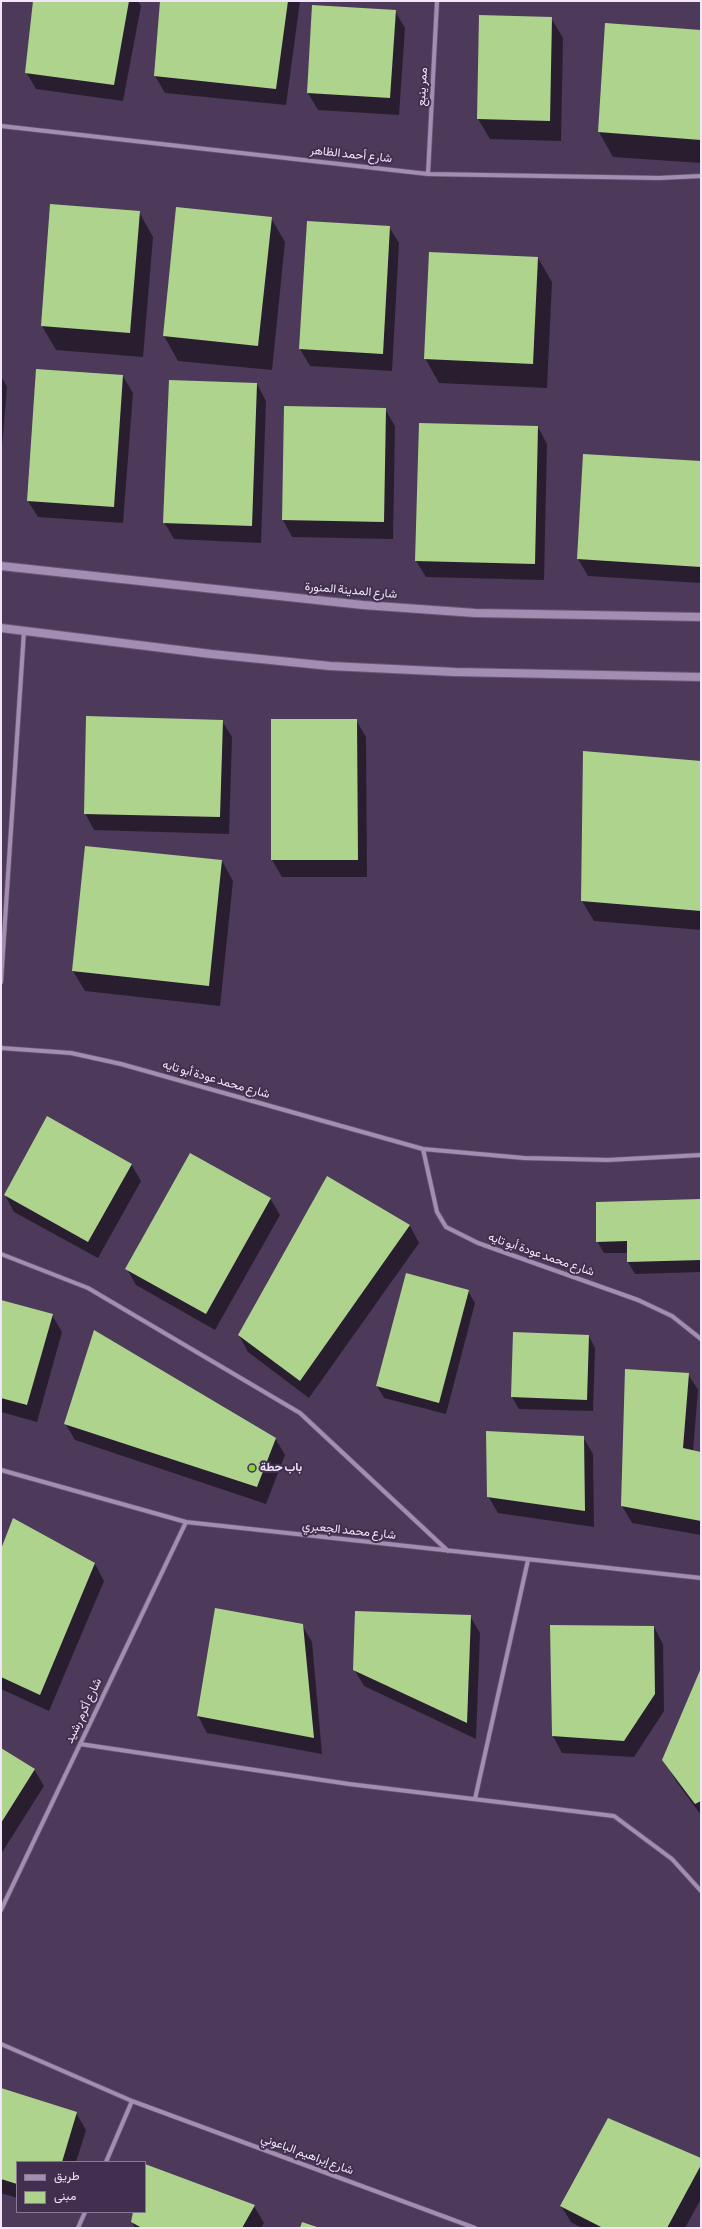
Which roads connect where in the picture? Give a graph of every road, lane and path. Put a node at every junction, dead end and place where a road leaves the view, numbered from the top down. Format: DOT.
graph roads {
  1 [pos="438,1"];
  2 [pos="1,126"];
  3 [pos="428,174"];
  4 [pos="701,176"];
  5 [pos="1,566"];
  6 [pos="701,617"];
  7 [pos="1,628"];
  8 [pos="24,630"];
  9 [pos="701,677"];
  10 [pos="1,982"];
  11 [pos="1,1048"];
  12 [pos="423,1150"];
  13 [pos="701,1156"];
  14 [pos="1,1254"];
  15 [pos="701,1339"];
  16 [pos="1,1470"];
  17 [pos="186,1522"];
  18 [pos="448,1551"];
  19 [pos="528,1560"];
  20 [pos="701,1578"];
  21 [pos="80,1744"];
  22 [pos="475,1798"];
  23 [pos="701,1891"];
  24 [pos="1,1910"];
  25 [pos="1,2044"];
  26 [pos="132,2101"];
  27 [pos="106,2161"];
  28 [pos="85,2213"];
  29 [pos="78,2228"];
  30 [pos="475,2228"];
  1 -- 3 [label="street, ممر ينبع"];
  2 -- 3 [label="street, شارع أحمد الظاهر"];
  3 -- 4 [label="street, شارع أحمد الظاهر"];
  5 -- 6 [label="main road, شارع المدينة المنورة"];
  7 -- 8 [label="main road"];
  8 -- 9 [label="main road"];
  8 -- 10 [label="street"];
  11 -- 12 [label="street, شارع محمد عودة أبو تايه"];
  12 -- 13 [label="street, شارع محمد عودة أبو تايه"];
  12 -- 15 [label="street, شارع محمد عودة أبو تايه"];
  14 -- 18 [label="street"];
  16 -- 17 [label="street, شارع محمد الجعبري"];
  17 -- 18 [label="street, شارع محمد الجعبري"];
  17 -- 21 [label="street, شارع أكرم رشيد"];
  18 -- 19 [label="street, شارع محمد الجعبري"];
  19 -- 20 [label="street, شارع محمد الجعبري"];
  19 -- 22 [label="street"];
  21 -- 22 [label="street"];
  21 -- 24 [label="street, شارع أكرم رشيد"];
  22 -- 23 [label="street"];
  25 -- 26 [label="street, شارع إبراهيم الباعوني"];
  26 -- 27 [label="street"];
  26 -- 30 [label="street, شارع إبراهيم الباعوني"];
  28 -- 29 [label="street"];
}
